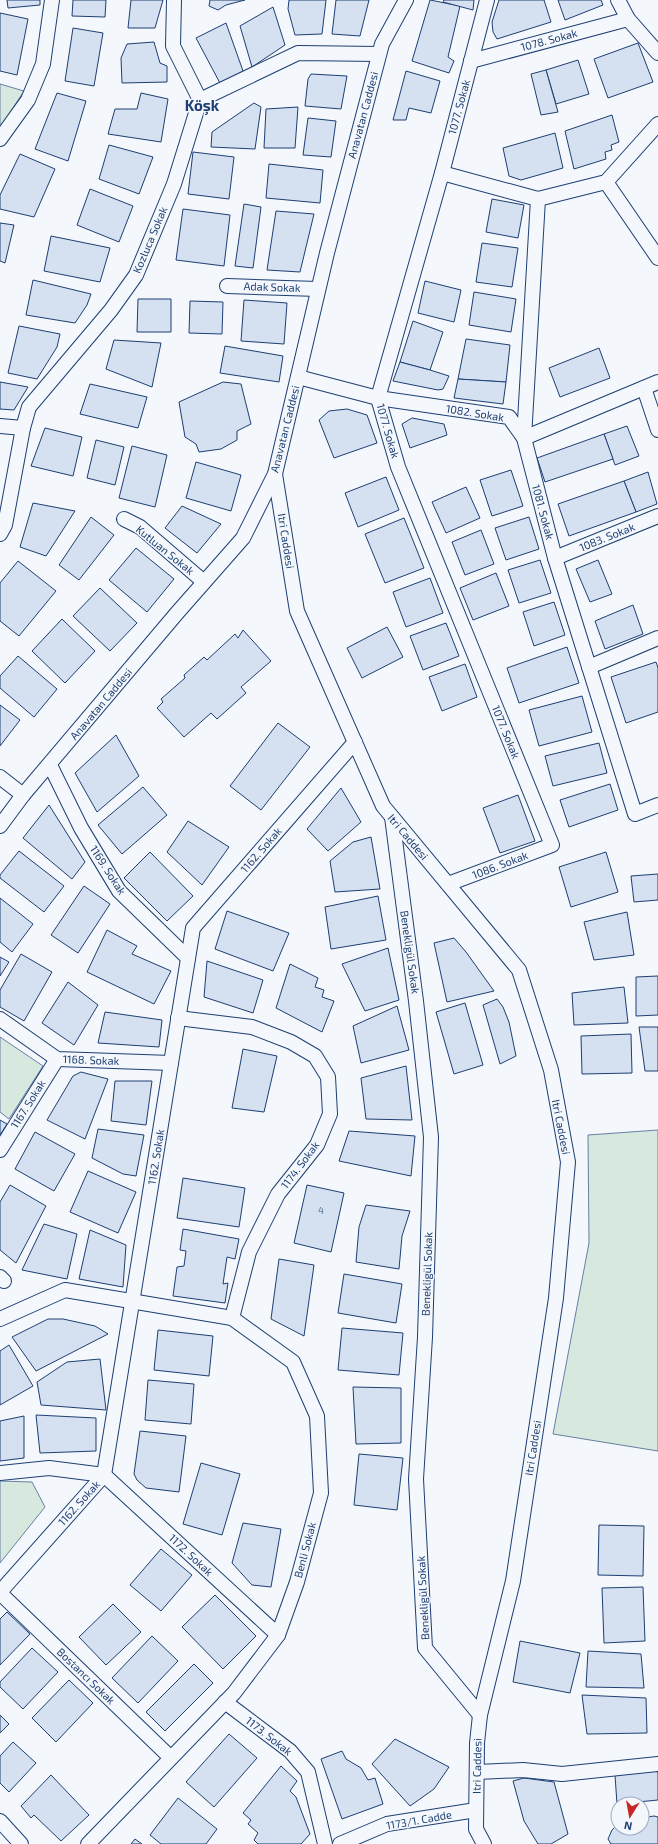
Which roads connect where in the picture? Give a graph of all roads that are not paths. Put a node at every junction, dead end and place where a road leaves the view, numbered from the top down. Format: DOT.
graph roads {
  1 [pos="52,0"];
  2 [pos="174,0"];
  3 [pos="406,0"];
  4 [pos="487,0"];
  5 [pos="618,0"];
  6 [pos="628,18"];
  7 [pos="658,53"];
  8 [pos="379,54"];
  9 [pos="471,61"];
  10 [pos="200,100"];
  11 [pos="658,124"];
  12 [pos="0,139"];
  13 [pos="442,173"];
  14 [pos="606,182"];
  15 [pos="538,199"];
  16 [pos="658,258"];
  17 [pos="227,286"];
  18 [pos="318,289"];
  19 [pos="298,376"];
  20 [pos="658,382"];
  21 [pos="644,388"];
  22 [pos="378,398"];
  23 [pos="0,426"];
  24 [pos="23,428"];
  25 [pos="658,430"];
  26 [pos="524,438"];
  27 [pos="275,474"];
  28 [pos="658,516"];
  29 [pos="124,519"];
  30 [pos="0,534"];
  31 [pos="555,558"];
  32 [pos="204,582"];
  33 [pos="658,638"];
  34 [pos="589,667"];
  35 [pos="355,742"];
  36 [pos="50,765"];
  37 [pos="0,777"];
  38 [pos="23,795"];
  39 [pos="658,805"];
  40 [pos="392,816"];
  41 [pos="0,826"];
  42 [pos="552,845"];
  43 [pos="448,884"];
  44 [pos="188,958"];
  45 [pos="178,1018"];
  46 [pos="0,1019"];
  47 [pos="56,1058"];
  48 [pos="171,1063"];
  49 [pos="0,1150"];
  50 [pos="132,1301"];
  51 [pos="232,1318"];
  52 [pos="0,1319"];
  53 [pos="0,1473"];
  54 [pos="104,1475"];
  55 [pos="0,1592"];
  56 [pos="278,1635"];
  57 [pos="225,1702"];
  58 [pos="480,1715"];
  59 [pos="171,1758"];
  60 [pos="658,1764"];
  61 [pos="476,1772"];
  62 [pos="476,1810"];
  63 [pos="0,1822"];
  64 [pos="20,1844"];
  65 [pos="88,1844"];
  66 [pos="326,1844"];
  67 [pos="340,1844"];
  68 [pos="484,1844"];
  1 -- 12 [label="street"];
  2 -- 10 [label="street"];
  3 -- 8 [label="street, Anavatan Caddesi"];
  4 -- 9 [label="street, 1077. Sokak"];
  5 -- 6 [label="street"];
  6 -- 7 [label="street"];
  6 -- 9 [label="street, 1078. Sokak"];
  8 -- 10 [label="street"];
  8 -- 18 [label="street, Anavatan Caddesi"];
  9 -- 13 [label="street, 1077. Sokak"];
  10 -- 24 [label="street, Kozluca Sokak"];
  11 -- 14 [label="street"];
  13 -- 15 [label="street"];
  13 -- 22 [label="street, 1077. Sokak"];
  14 -- 15 [label="street"];
  14 -- 16 [label="street"];
  15 -- 26 [label="street, 1081. Sokak"];
  17 -- 18 [label="street, Adak Sokak"];
  18 -- 19 [label="street, Anavatan Caddesi"];
  19 -- 22 [label="street, 1082. Sokak"];
  19 -- 27 [label="street, Anavatan Caddesi"];
  20 -- 21 [label="street"];
  21 -- 25 [label="street"];
  21 -- 26 [label="street"];
  22 -- 26 [label="street, 1082. Sokak"];
  22 -- 42 [label="street, 1077. Sokak"];
  23 -- 24 [label="street"];
  24 -- 30 [label="street, Kozluca Sokak"];
  26 -- 31 [label="street, 1081. Sokak"];
  27 -- 32 [label="street, Anavatan Caddesi"];
  27 -- 35 [label="street, Itri Caddesi"];
  28 -- 31 [label="street, 1083. Sokak"];
  29 -- 32 [label="street, Kutluan Sokak"];
  31 -- 34 [label="street, 1081. Sokak"];
  32 -- 36 [label="street, Anavatan Caddesi"];
  33 -- 34 [label="street"];
  34 -- 39 [label="street, 1081. Sokak"];
  35 -- 40 [label="street, Itri Caddesi"];
  35 -- 44 [label="street, 1162. Sokak"];
  36 -- 38 [label="street, Anavatan Caddesi"];
  36 -- 44 [label="street, 1169. Sokak"];
  37 -- 38 [label="street"];
  38 -- 41 [label="street, Anavatan Caddesi"];
  40 -- 43 [label="street, Itri Caddesi"];
  40 -- 58 [label="street, Benekligül Sokak"];
  42 -- 43 [label="street, 1086. Sokak"];
  43 -- 58 [label="street, Itri Caddesi"];
  44 -- 45 [label="street, 1162. Sokak"];
  45 -- 48 [label="street, 1162. Sokak"];
  45 -- 51 [label="street, 1174. Sokak"];
  46 -- 47 [label="street, 1168. Sokak"];
  47 -- 48 [label="street, 1168. Sokak"];
  47 -- 49 [label="street, 1167. Sokak"];
  48 -- 50 [label="street, 1162. Sokak"];
  50 -- 51 [label="street, Benli Sokak"];
  50 -- 52 [label="street, Benli Sokak"];
  50 -- 54 [label="street, 1162. Sokak"];
  51 -- 56 [label="street, Benli Sokak"];
  53 -- 54 [label="street"];
  54 -- 55 [label="street, 1162. Sokak"];
  54 -- 56 [label="street, 1172. Sokak"];
  55 -- 59 [label="street, Bostancı Sokak"];
  56 -- 57 [label="street, Benli Sokak"];
  57 -- 59 [label="street, Benli Sokak"];
  57 -- 66 [label="street, 1173. Sokak"];
  58 -- 61 [label="street, Itri Caddesi"];
  59 -- 65 [label="street, Benli Sokak"];
  60 -- 61 [label="street"];
  61 -- 62 [label="street, Itri Caddesi"];
  62 -- 67 [label="street, 1173/1. Cadde"];
  62 -- 68 [label="street, Itri Caddesi"];
  63 -- 64 [label="street"];
}
